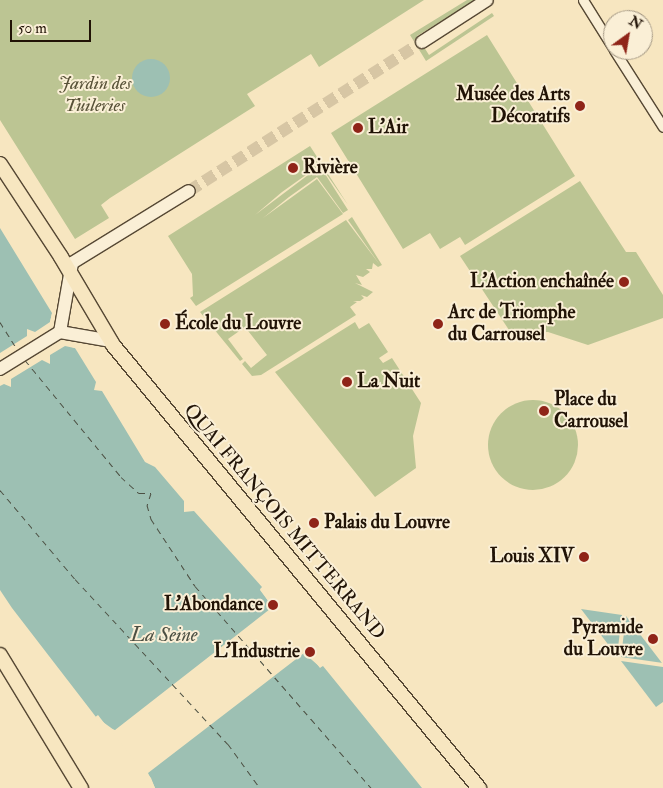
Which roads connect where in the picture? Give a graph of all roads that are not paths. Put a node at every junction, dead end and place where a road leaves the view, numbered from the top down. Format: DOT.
graph roads {
  1 [pos="487,0"];
  2 [pos="583,0"];
  3 [pos="603,32"];
  4 [pos="422,42"];
  5 [pos="621,60"];
  6 [pos="663,127"];
  7 [pos="0,164"];
  8 [pos="188,191"];
  9 [pos="70,272"];
  10 [pos="60,332"];
  11 [pos="111,342"];
  12 [pos="0,369"];
  13 [pos="0,655"];
  14 [pos="81,788"];
  15 [pos="479,788"];
  1 -- 4 [label="main road"];
  2 -- 3 [label="street"];
  5 -- 6 [label="street"];
  7 -- 9 [label="main road, QUAI FRANÇOIS MITTERRAND"];
  8 -- 9 [label="main road"];
  9 -- 10 [label="main road"];
  9 -- 11 [label="main road, QUAI FRANÇOIS MITTERRAND"];
  10 -- 11 [label="main road"];
  10 -- 12 [label="main road"];
  11 -- 15 [label="main road, QUAI FRANÇOIS MITTERRAND"];
  13 -- 14 [label="main road"];
}
